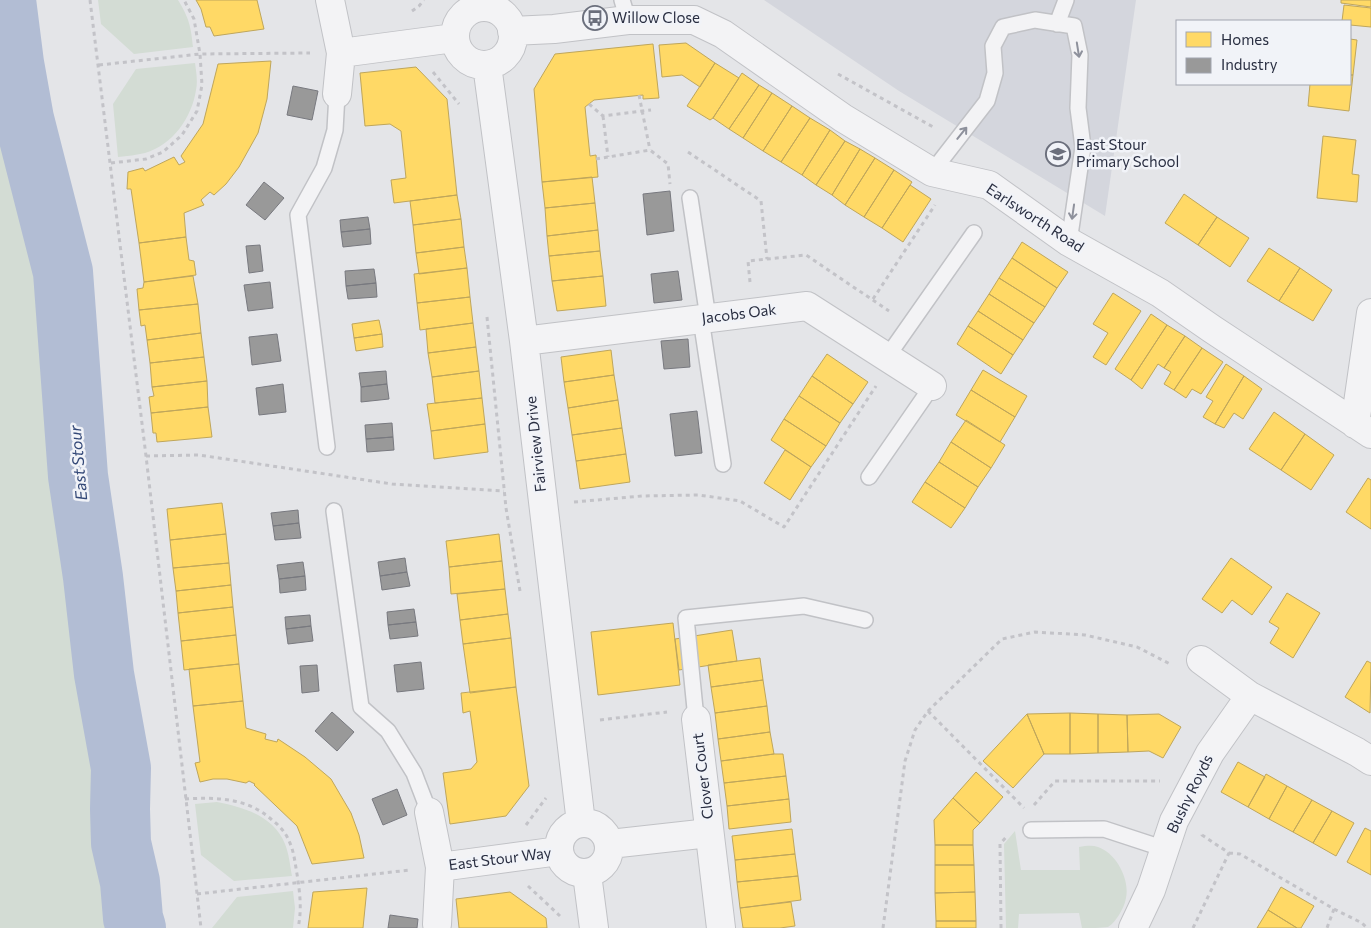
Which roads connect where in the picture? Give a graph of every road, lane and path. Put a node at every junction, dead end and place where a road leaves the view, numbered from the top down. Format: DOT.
graph roads {
  1 [pos="90,0"];
  2 [pos="184,0"];
  3 [pos="330,0"];
  4 [pos="424,0"];
  5 [pos="1066,0"];
  6 [pos="479,3"];
  7 [pos="625,10"];
  8 [pos="1057,24"];
  9 [pos="512,31"];
  10 [pos="454,38"];
  11 [pos="402,44"];
  12 [pos="342,53"];
  13 [pos="200,54"];
  14 [pos="99,64"];
  15 [pos="486,65"];
  16 [pos="835,72"];
  17 [pos="337,94"];
  18 [pos="639,95"];
  19 [pos="589,104"];
  20 [pos="461,106"];
  21 [pos="652,110"];
  22 [pos="642,111"];
  23 [pos="603,116"];
  24 [pos="956,140"];
  25 [pos="650,150"];
  26 [pos="688,152"];
  27 [pos="608,157"];
  28 [pos="596,159"];
  29 [pos="110,163"];
  30 [pos="932,172"];
  31 [pos="671,187"];
  32 [pos="690,198"];
  33 [pos="938,200"];
  34 [pos="974,233"];
  35 [pos="1069,242"];
  36 [pos="767,259"];
  37 [pos="873,300"];
  38 [pos="486,312"];
  39 [pos="1371,313"];
  40 [pos="705,319"];
  41 [pos="524,341"];
  42 [pos="887,357"];
  43 [pos="932,386"];
  44 [pos="1363,429"];
  45 [pos="327,447"];
  46 [pos="723,464"];
  47 [pos="869,477"];
  48 [pos="334,510"];
  49 [pos="521,595"];
  50 [pos="865,620"];
  51 [pos="1200,660"];
  52 [pos="1250,696"];
  53 [pos="928,711"];
  54 [pos="695,714"];
  55 [pos="600,720"];
  56 [pos="1371,761"];
  57 [pos="547,796"];
  58 [pos="186,800"];
  59 [pos="429,812"];
  60 [pos="1028,812"];
  61 [pos="581,823"];
  62 [pos="1200,827"];
  63 [pos="1031,830"];
  64 [pos="710,833"];
  65 [pos="610,844"];
  66 [pos="1165,849"];
  67 [pos="559,851"];
  68 [pos="1229,853"];
  69 [pos="511,858"];
  70 [pos="440,866"];
  71 [pos="587,874"];
  72 [pos="298,882"];
  73 [pos="197,894"];
  74 [pos="1334,909"];
  75 [pos="561,922"];
  76 [pos="437,926"];
  77 [pos="201,928"];
  78 [pos="298,928"];
  79 [pos="594,928"];
  80 [pos="721,928"];
  81 [pos="883,928"];
  82 [pos="1133,928"];
  83 [pos="1193,928"];
  84 [pos="1327,928"];
  85 [pos="1367,928"];
  1 -- 14 [label="path"];
  2 -- 13 [label="path"];
  3 -- 12 [label="street"];
  4 -- 11 [label="path"];
  5 -- 8 [label="lane"];
  6 -- 9 [label="street"];
  6 -- 10 [label="street"];
  7 -- 9 [label="street, Earlsworth Road"];
  7 -- 30 [label="street, Earlsworth Road"];
  24 -- 8 [label="lane, one-way"];
  8 -- 35 [label="lane, one-way"];
  9 -- 15 [label="street"];
  10 -- 11 [label="street"];
  10 -- 15 [label="street"];
  11 -- 12 [label="street"];
  11 -- 20 [label="path"];
  12 -- 13 [label="path"];
  12 -- 17 [label="street"];
  13 -- 14 [label="path"];
  13 -- 29 [label="path"];
  14 -- 29 [label="path"];
  15 -- 41 [label="street, Fairview Drive"];
  16 -- 24 [label="path"];
  17 -- 45 [label="lane"];
  18 -- 22 [label="path"];
  19 -- 23 [label="path"];
  21 -- 22 [label="path"];
  22 -- 23 [label="path"];
  22 -- 25 [label="path"];
  23 -- 27 [label="path"];
  24 -- 30 [label="lane"];
  25 -- 27 [label="path"];
  25 -- 31 [label="path"];
  26 -- 36 [label="path"];
  27 -- 28 [label="path"];
  29 -- 58 [label="path"];
  30 -- 35 [label="street, Earlsworth Road"];
  32 -- 40 [label="lane"];
  33 -- 37 [label="path"];
  34 -- 42 [label="lane"];
  35 -- 44 [label="street, Earlsworth Road"];
  38 -- 49 [label="path"];
  39 -- 44 [label="street"];
  40 -- 41 [label="street, Jacobs Oak"];
  40 -- 42 [label="street, Jacobs Oak"];
  40 -- 46 [label="lane"];
  41 -- 61 [label="street, Fairview Drive"];
  42 -- 43 [label="street, Jacobs Oak"];
  43 -- 47 [label="lane"];
  48 -- 59 [label="lane"];
  50 -- 54 [label="lane"];
  51 -- 52 [label="street"];
  51 -- 53 [label="path"];
  52 -- 56 [label="street"];
  52 -- 66 [label="street, Bushy Royds"];
  53 -- 60 [label="path"];
  53 -- 81 [label="path"];
  54 -- 55 [label="path"];
  54 -- 64 [label="street, Clover Court"];
  57 -- 69 [label="path"];
  58 -- 72 [label="path"];
  58 -- 73 [label="path"];
  59 -- 70 [label="street, East Stour Way"];
  61 -- 65 [label="street"];
  61 -- 67 [label="street"];
  62 -- 68 [label="path"];
  63 -- 66 [label="lane"];
  64 -- 65 [label="street, Clover Court"];
  64 -- 80 [label="street, Clover Court"];
  65 -- 71 [label="street"];
  66 -- 82 [label="street, Bushy Royds"];
  67 -- 69 [label="street, East Stour Way"];
  67 -- 71 [label="street"];
  68 -- 74 [label="path"];
  68 -- 83 [label="path"];
  69 -- 70 [label="street, East Stour Way"];
  69 -- 75 [label="path"];
  70 -- 72 [label="path"];
  70 -- 76 [label="street, East Stour Way"];
  71 -- 79 [label="street"];
  72 -- 73 [label="path"];
  72 -- 78 [label="path"];
  73 -- 77 [label="path"];
  74 -- 84 [label="path"];
  74 -- 85 [label="path"];
}
